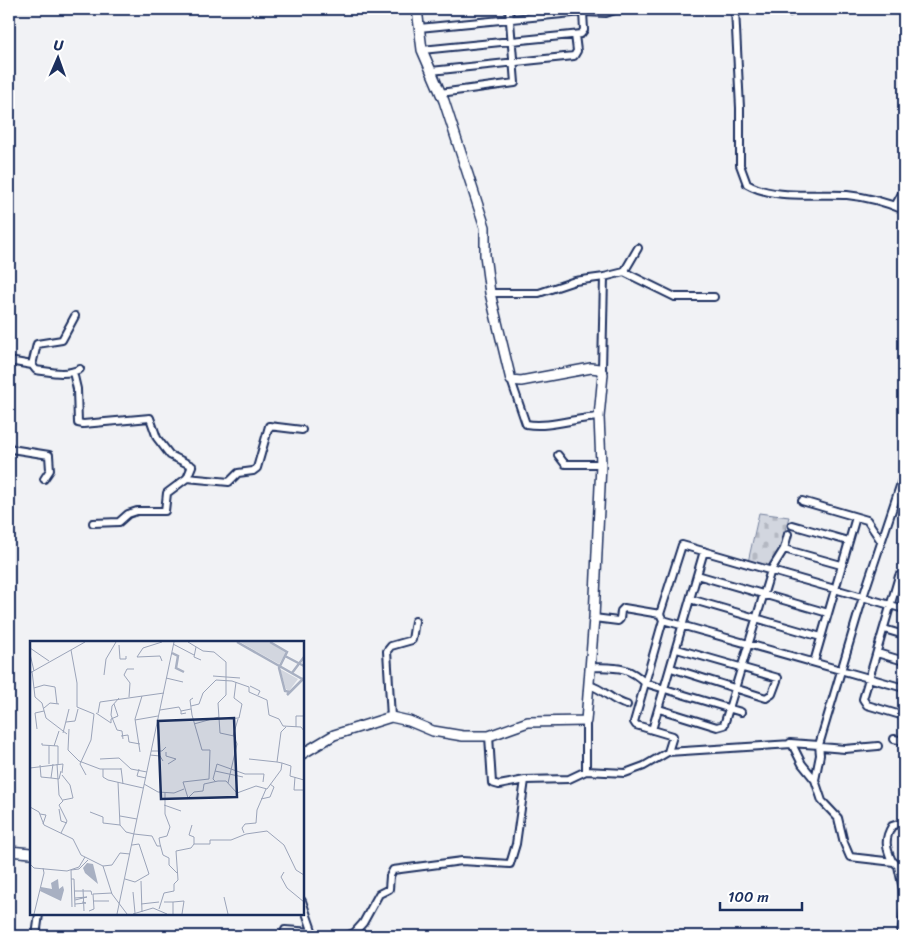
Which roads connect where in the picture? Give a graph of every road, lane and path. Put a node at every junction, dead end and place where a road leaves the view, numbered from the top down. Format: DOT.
graph roads {
  1 [pos="417,9"];
  2 [pos="509,9"];
  3 [pos="618,9"];
  4 [pos="735,9"];
  5 [pos="773,9"];
  6 [pos="796,9"];
  7 [pos="583,12"];
  8 [pos="510,20"];
  9 [pos="419,28"];
  10 [pos="575,35"];
  11 [pos="512,41"];
  12 [pos="422,50"];
  13 [pos="514,62"];
  14 [pos="431,71"];
  15 [pos="440,93"];
  16 [pos="904,190"];
  17 [pos="894,206"];
  18 [pos="904,210"];
  19 [pos="638,248"];
  20 [pos="624,272"];
  21 [pos="604,277"];
  22 [pos="490,293"];
  23 [pos="714,297"];
  24 [pos="75,316"];
  25 [pos="9,361"];
  26 [pos="32,365"];
  27 [pos="80,369"];
  28 [pos="602,370"];
  29 [pos="73,372"];
  30 [pos="511,380"];
  31 [pos="599,417"];
  32 [pos="302,430"];
  33 [pos="9,448"];
  34 [pos="558,455"];
  35 [pos="601,464"];
  36 [pos="904,474"];
  37 [pos="187,478"];
  38 [pos="44,479"];
  39 [pos="802,501"];
  40 [pos="856,517"];
  41 [pos="93,523"];
  42 [pos="792,525"];
  43 [pos="788,534"];
  44 [pos="848,541"];
  45 [pos="881,541"];
  46 [pos="784,549"];
  47 [pos="704,551"];
  48 [pos="841,565"];
  49 [pos="771,570"];
  50 [pos="697,575"];
  51 [pos="899,576"];
  52 [pos="835,589"];
  53 [pos="763,594"];
  54 [pos="863,597"];
  55 [pos="690,599"];
  56 [pos="892,606"];
  57 [pos="904,609"];
  58 [pos="828,613"];
  59 [pos="662,617"];
  60 [pos="594,618"];
  61 [pos="756,618"];
  62 [pos="416,621"];
  63 [pos="683,625"];
  64 [pos="884,629"];
  65 [pos="904,635"];
  66 [pos="821,637"];
  67 [pos="747,645"];
  68 [pos="676,649"];
  69 [pos="877,653"];
  70 [pos="904,661"];
  71 [pos="814,662"];
  72 [pos="590,667"];
  73 [pos="740,667"];
  74 [pos="671,668"];
  75 [pos="842,670"];
  76 [pos="869,677"];
  77 [pos="645,684"];
  78 [pos="589,685"];
  79 [pos="735,688"];
  80 [pos="904,688"];
  81 [pos="664,689"];
  82 [pos="627,705"];
  83 [pos="729,708"];
  84 [pos="659,709"];
  85 [pos="741,712"];
  86 [pos="904,716"];
  87 [pos="391,717"];
  88 [pos="586,721"];
  89 [pos="652,730"];
  90 [pos="489,736"];
  91 [pos="894,739"];
  92 [pos="904,742"];
  93 [pos="790,743"];
  94 [pos="820,746"];
  95 [pos="878,746"];
  96 [pos="668,752"];
  97 [pos="304,753"];
  98 [pos="586,771"];
  99 [pos="524,780"];
  100 [pos="815,780"];
  101 [pos="904,822"];
  102 [pos="9,851"];
  103 [pos="30,853"];
  104 [pos="892,861"];
  105 [pos="904,894"];
  106 [pos="304,907"];
  107 [pos="904,911"];
  108 [pos="38,915"];
  109 [pos="313,934"];
  110 [pos="36,936"];
  111 [pos="283,936"];
  112 [pos="346,936"];
  113 [pos="901,936"];
  1 -- 9 [label="street"];
  2 -- 8 [label="street"];
  3 -- 7 [label="street"];
  4 -- 17 [label="street"];
  5 -- 6 [label="street"];
  7 -- 8 [label="street"];
  7 -- 10 [label="street"];
  8 -- 9 [label="street"];
  8 -- 11 [label="street"];
  9 -- 12 [label="street"];
  10 -- 11 [label="street"];
  10 -- 13 [label="street"];
  11 -- 12 [label="street"];
  11 -- 13 [label="street"];
  12 -- 14 [label="street"];
  13 -- 14 [label="street"];
  13 -- 15 [label="street"];
  14 -- 15 [label="street"];
  15 -- 22 [label="street"];
  16 -- 17 [label="street"];
  17 -- 18 [label="street"];
  19 -- 20 [label="street"];
  20 -- 21 [label="street"];
  20 -- 23 [label="street"];
  21 -- 22 [label="street"];
  21 -- 28 [label="street"];
  22 -- 30 [label="street"];
  24 -- 26 [label="street"];
  25 -- 26 [label="street"];
  26 -- 29 [label="street"];
  27 -- 29 [label="street"];
  28 -- 30 [label="street"];
  28 -- 31 [label="street"];
  29 -- 37 [label="street"];
  30 -- 31 [label="street"];
  31 -- 35 [label="street"];
  32 -- 37 [label="street"];
  33 -- 38 [label="street"];
  34 -- 35 [label="street"];
  35 -- 60 [label="street"];
  36 -- 45 [label="street"];
  37 -- 41 [label="street"];
  39 -- 40 [label="street"];
  40 -- 44 [label="street"];
  40 -- 45 [label="street"];
  42 -- 44 [label="street"];
  43 -- 46 [label="street"];
  44 -- 48 [label="street"];
  45 -- 54 [label="street"];
  46 -- 48 [label="street"];
  46 -- 49 [label="street"];
  47 -- 49 [label="street"];
  47 -- 50 [label="street"];
  47 -- 59 [label="street"];
  48 -- 52 [label="street"];
  49 -- 52 [label="street"];
  49 -- 53 [label="street"];
  50 -- 53 [label="street"];
  50 -- 55 [label="street"];
  51 -- 56 [label="street"];
  52 -- 54 [label="street"];
  52 -- 58 [label="street"];
  53 -- 58 [label="street"];
  53 -- 61 [label="street"];
  54 -- 56 [label="street"];
  54 -- 75 [label="street"];
  55 -- 61 [label="street"];
  55 -- 63 [label="street"];
  56 -- 57 [label="street"];
  56 -- 64 [label="street"];
  58 -- 66 [label="street"];
  59 -- 60 [label="street"];
  59 -- 63 [label="street"];
  59 -- 77 [label="street"];
  60 -- 72 [label="street"];
  61 -- 66 [label="street"];
  61 -- 67 [label="street"];
  62 -- 87 [label="street"];
  63 -- 67 [label="street"];
  63 -- 68 [label="street"];
  64 -- 65 [label="street"];
  64 -- 69 [label="street"];
  66 -- 71 [label="street"];
  67 -- 71 [label="street"];
  67 -- 73 [label="street"];
  68 -- 73 [label="street"];
  68 -- 74 [label="street"];
  69 -- 70 [label="street"];
  69 -- 76 [label="street"];
  71 -- 75 [label="street"];
  72 -- 77 [label="street"];
  72 -- 78 [label="street"];
  73 -- 79 [label="street"];
  73 -- 79 [label="street"];
  74 -- 79 [label="street"];
  74 -- 81 [label="street"];
  75 -- 76 [label="street"];
  75 -- 94 [label="street"];
  76 -- 80 [label="street"];
  76 -- 86 [label="street"];
  77 -- 81 [label="street"];
  77 -- 89 [label="street"];
  78 -- 82 [label="street"];
  78 -- 88 [label="street"];
  79 -- 83 [label="street"];
  81 -- 83 [label="street"];
  81 -- 84 [label="street"];
  83 -- 84 [label="street"];
  83 -- 85 [label="street"];
  84 -- 89 [label="street"];
  87 -- 90 [label="street"];
  87 -- 97 [label="street"];
  88 -- 90 [label="street"];
  88 -- 98 [label="street"];
  89 -- 96 [label="street"];
  90 -- 99 [label="street"];
  91 -- 92 [label="street"];
  93 -- 94 [label="street"];
  93 -- 96 [label="street"];
  93 -- 100 [label="street"];
  94 -- 95 [label="street"];
  94 -- 100 [label="street"];
  96 -- 98 [label="street"];
  98 -- 99 [label="street"];
  99 -- 112 [label="street"];
  100 -- 104 [label="street"];
  101 -- 104 [label="street"];
  102 -- 103 [label="street"];
  104 -- 105 [label="street"];
  106 -- 109 [label="street"];
  107 -- 113 [label="street"];
  108 -- 110 [label="street"];
  109 -- 111 [label="street"];
}
